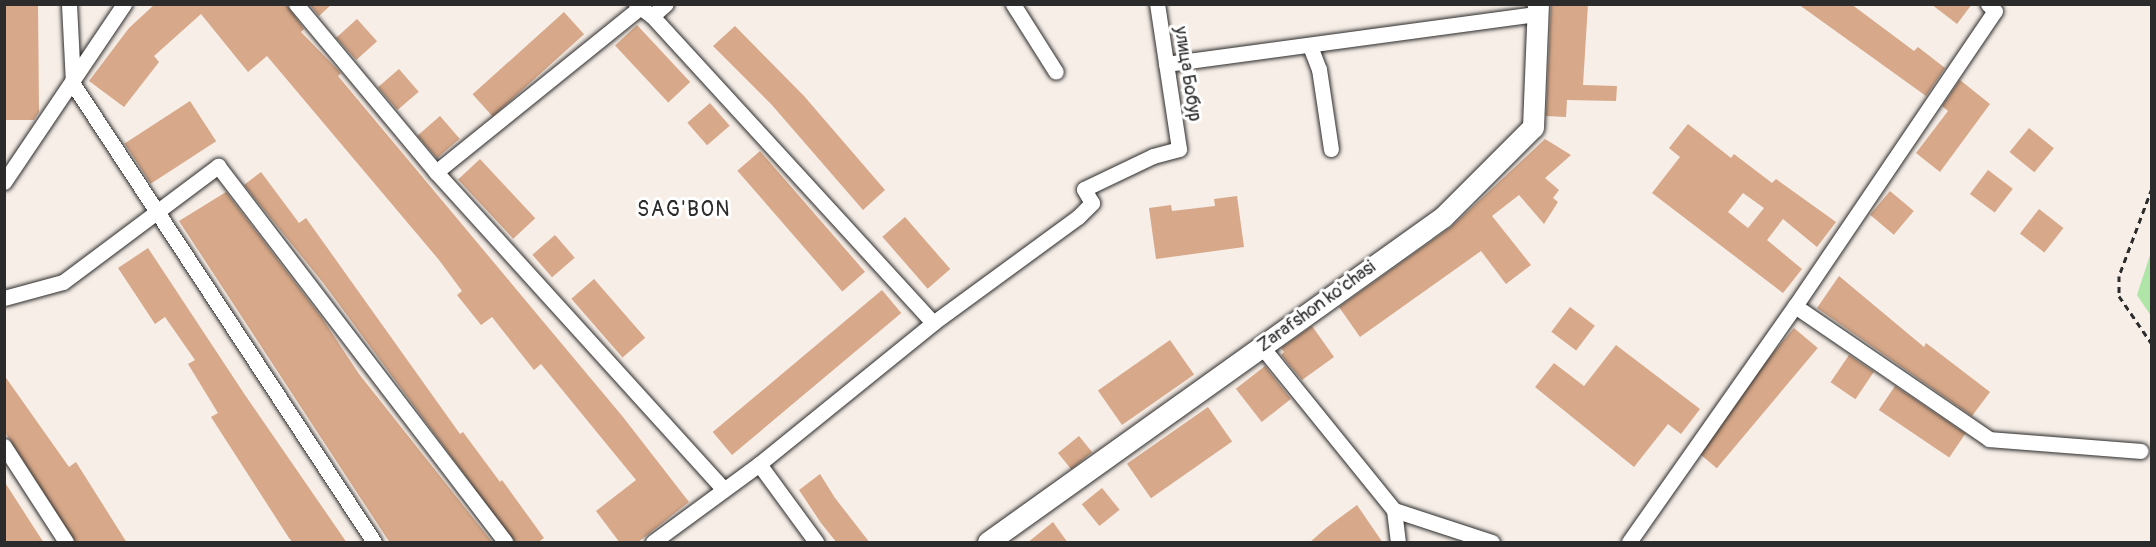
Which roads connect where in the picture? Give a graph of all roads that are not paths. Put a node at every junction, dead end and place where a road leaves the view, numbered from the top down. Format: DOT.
graph roads {
  1 [pos="69,4"];
  2 [pos="124,4"];
  3 [pos="296,4"];
  4 [pos="666,4"];
  5 [pos="1012,4"];
  6 [pos="1157,4"];
  7 [pos="1992,8"];
  8 [pos="642,9"];
  9 [pos="1538,9"];
  10 [pos="1310,46"];
  11 [pos="1166,64"];
  12 [pos="1056,72"];
  13 [pos="74,84"];
  14 [pos="1331,149"];
  15 [pos="436,172"];
  16 [pos="4,182"];
  17 [pos="156,212"];
  18 [pos="4,298"];
  19 [pos="1795,306"];
  20 [pos="933,322"];
  21 [pos="1262,347"];
  22 [pos="4,446"];
  23 [pos="2141,451"];
  24 [pos="759,464"];
  25 [pos="723,489"];
  26 [pos="1394,510"];
  27 [pos="1397,542"];
  28 [pos="66,543"];
  29 [pos="374,543"];
  30 [pos="505,543"];
  31 [pos="653,543"];
  32 [pos="816,543"];
  33 [pos="988,543"];
  34 [pos="1492,543"];
  35 [pos="1629,543"];
  1 -- 13 [label="street"];
  2 -- 13 [label="street"];
  3 -- 15 [label="street"];
  4 -- 8 [label="street"];
  5 -- 12 [label="street"];
  6 -- 11 [label="street, улица Бобур"];
  7 -- 19 [label="street"];
  8 -- 15 [label="street"];
  8 -- 20 [label="street"];
  9 -- 10 [label="street"];
  9 -- 21 [label="street, Zarafshon ko'chasi"];
  10 -- 11 [label="street"];
  10 -- 14 [label="street"];
  11 -- 20 [label="street, улица Бобур"];
  13 -- 16 [label="street"];
  13 -- 17 [label="street"];
  15 -- 25 [label="street"];
  17 -- 18 [label="street"];
  17 -- 29 [label="street"];
  17 -- 30 [label="street"];
  19 -- 23 [label="street"];
  19 -- 35 [label="street"];
  20 -- 24 [label="street"];
  21 -- 26 [label="street"];
  21 -- 33 [label="street, Zarafshon ko'chasi"];
  22 -- 28 [label="street"];
  24 -- 25 [label="street"];
  24 -- 32 [label="street"];
  25 -- 31 [label="street"];
  26 -- 27 [label="street"];
  26 -- 34 [label="street"];
}
